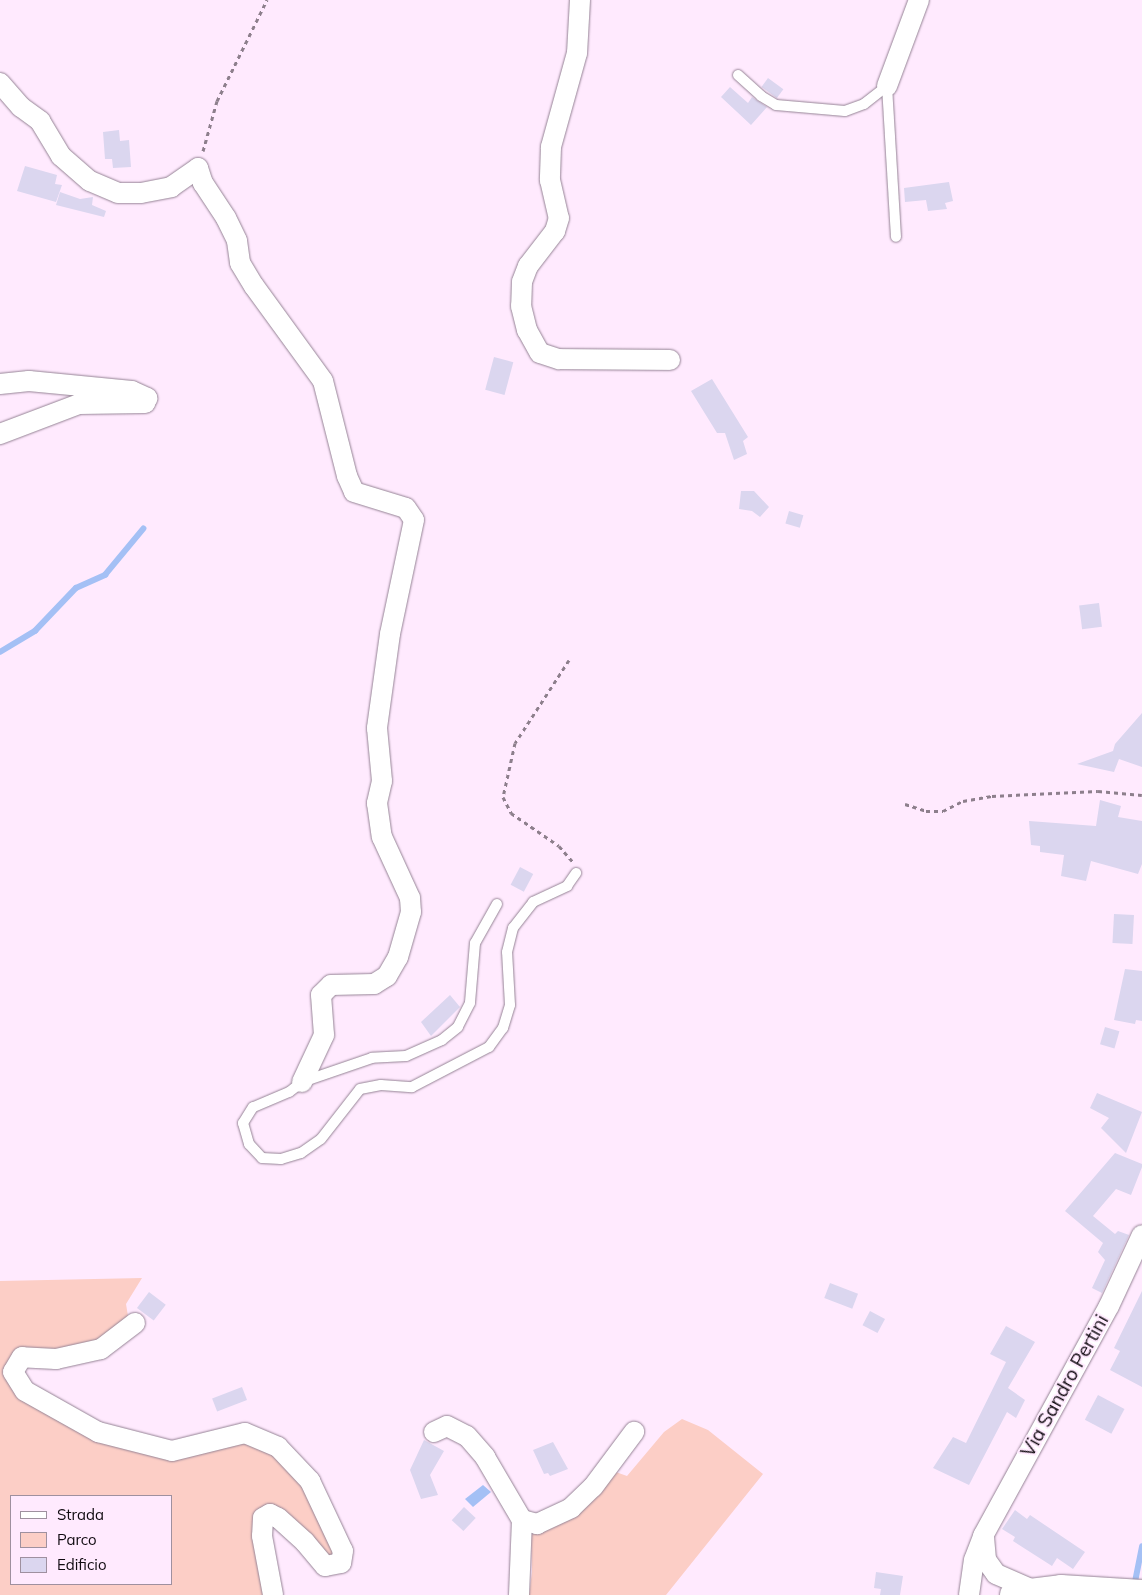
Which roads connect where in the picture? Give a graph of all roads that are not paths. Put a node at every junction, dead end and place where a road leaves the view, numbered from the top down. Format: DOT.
graph roads {
  1 [pos="580,0"];
  2 [pos="919,0"];
  3 [pos="738,75"];
  4 [pos="0,83"];
  5 [pos="887,86"];
  6 [pos="0,99"];
  7 [pos="40,121"];
  8 [pos="896,236"];
  9 [pos="670,360"];
  10 [pos="0,384"];
  11 [pos="0,434"];
  12 [pos="576,873"];
  13 [pos="497,904"];
  14 [pos="302,1082"];
  15 [pos="1142,1235"];
  16 [pos="136,1323"];
  17 [pos="434,1432"];
  18 [pos="634,1432"];
  19 [pos="522,1520"];
  20 [pos="983,1536"];
  21 [pos="1024,1593"];
  22 [pos="1142,1594"];
  23 [pos="273,1595"];
  24 [pos="519,1595"];
  25 [pos="969,1595"];
  1 -- 9 [label="street"];
  2 -- 5 [label="street"];
  3 -- 5 [label="lane"];
  4 -- 7 [label="street"];
  5 -- 8 [label="lane"];
  6 -- 7 [label="street"];
  7 -- 14 [label="street"];
  10 -- 11 [label="street"];
  12 -- 14 [label="lane"];
  13 -- 14 [label="lane"];
  15 -- 20 [label="street, Via Sandro Pertini"];
  16 -- 23 [label="street"];
  17 -- 19 [label="street"];
  18 -- 19 [label="street"];
  19 -- 24 [label="street"];
  20 -- 21 [label="street"];
  20 -- 25 [label="street, Via Sandro Pertini"];
  21 -- 22 [label="main road"];
}
